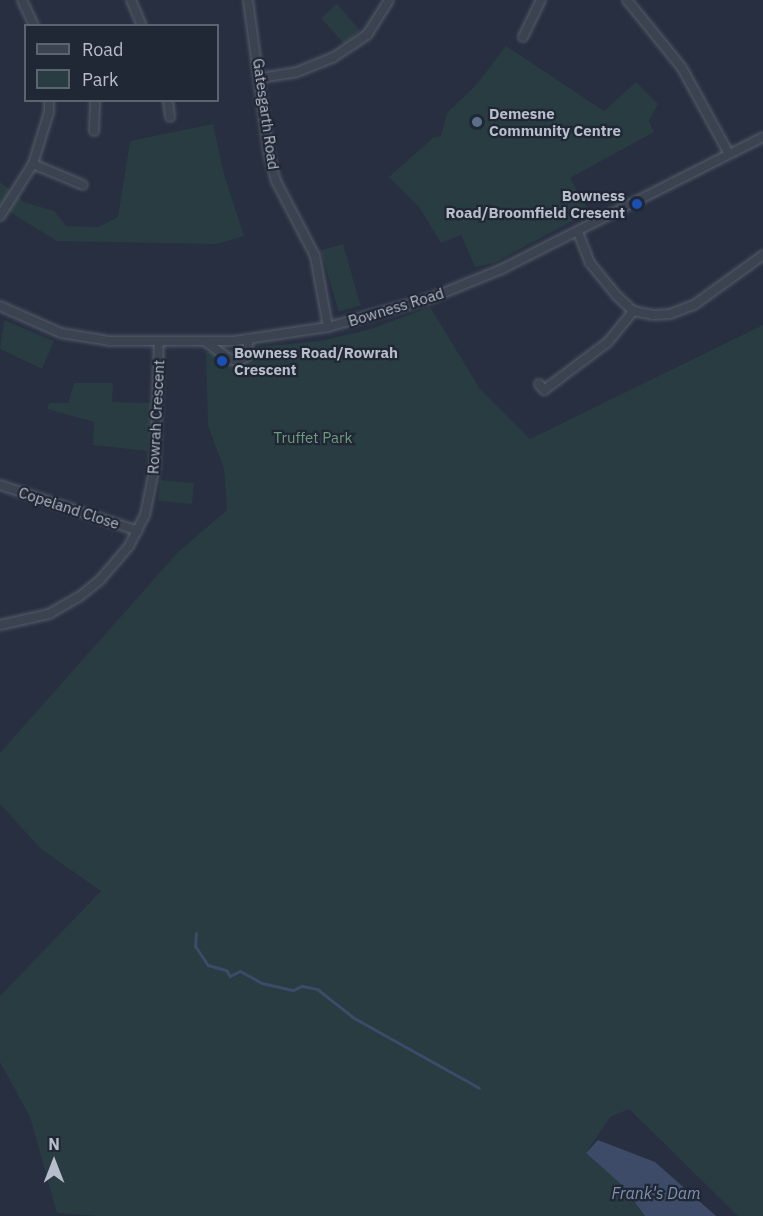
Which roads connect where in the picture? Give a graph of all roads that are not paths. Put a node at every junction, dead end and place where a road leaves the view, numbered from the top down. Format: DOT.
graph roads {
  1 [pos="22,0"];
  2 [pos="131,0"];
  3 [pos="248,0"];
  4 [pos="389,0"];
  5 [pos="541,0"];
  6 [pos="627,0"];
  7 [pos="33,24"];
  8 [pos="141,24"];
  9 [pos="523,38"];
  10 [pos="260,78"];
  11 [pos="49,102"];
  12 [pos="95,102"];
  13 [pos="168,102"];
  14 [pos="170,117"];
  15 [pos="94,131"];
  16 [pos="763,137"];
  17 [pos="729,154"];
  18 [pos="33,164"];
  19 [pos="83,185"];
  20 [pos="0,216"];
  21 [pos="578,232"];
  22 [pos="763,255"];
  23 [pos="0,306"];
  24 [pos="633,311"];
  25 [pos="328,327"];
  26 [pos="249,339"];
  27 [pos="159,342"];
  28 [pos="206,342"];
  29 [pos="538,384"];
  30 [pos="0,485"];
  31 [pos="138,531"];
  32 [pos="0,625"];
  1 -- 7 [label="street"];
  2 -- 8 [label="street"];
  3 -- 10 [label="street, Gatesgarth Road"];
  4 -- 10 [label="street"];
  5 -- 9 [label="street"];
  6 -- 17 [label="street"];
  10 -- 25 [label="street, Gatesgarth Road"];
  11 -- 18 [label="street"];
  12 -- 15 [label="street"];
  13 -- 14 [label="street"];
  16 -- 17 [label="street, Bowness Road"];
  17 -- 21 [label="street, Bowness Road"];
  18 -- 19 [label="street"];
  18 -- 20 [label="street"];
  21 -- 24 [label="street"];
  21 -- 25 [label="street, Bowness Road"];
  22 -- 24 [label="street"];
  23 -- 27 [label="street, Bowness Road"];
  24 -- 29 [label="street"];
  25 -- 26 [label="street, Bowness Road"];
  26 -- 28 [label="street, Bowness Road"];
  26 -- 28 [label="street"];
  27 -- 28 [label="street, Bowness Road"];
  27 -- 31 [label="street, Rowrah Crescent"];
  30 -- 31 [label="street, Copeland Close"];
  31 -- 32 [label="street, Rowrah Crescent"];
}
